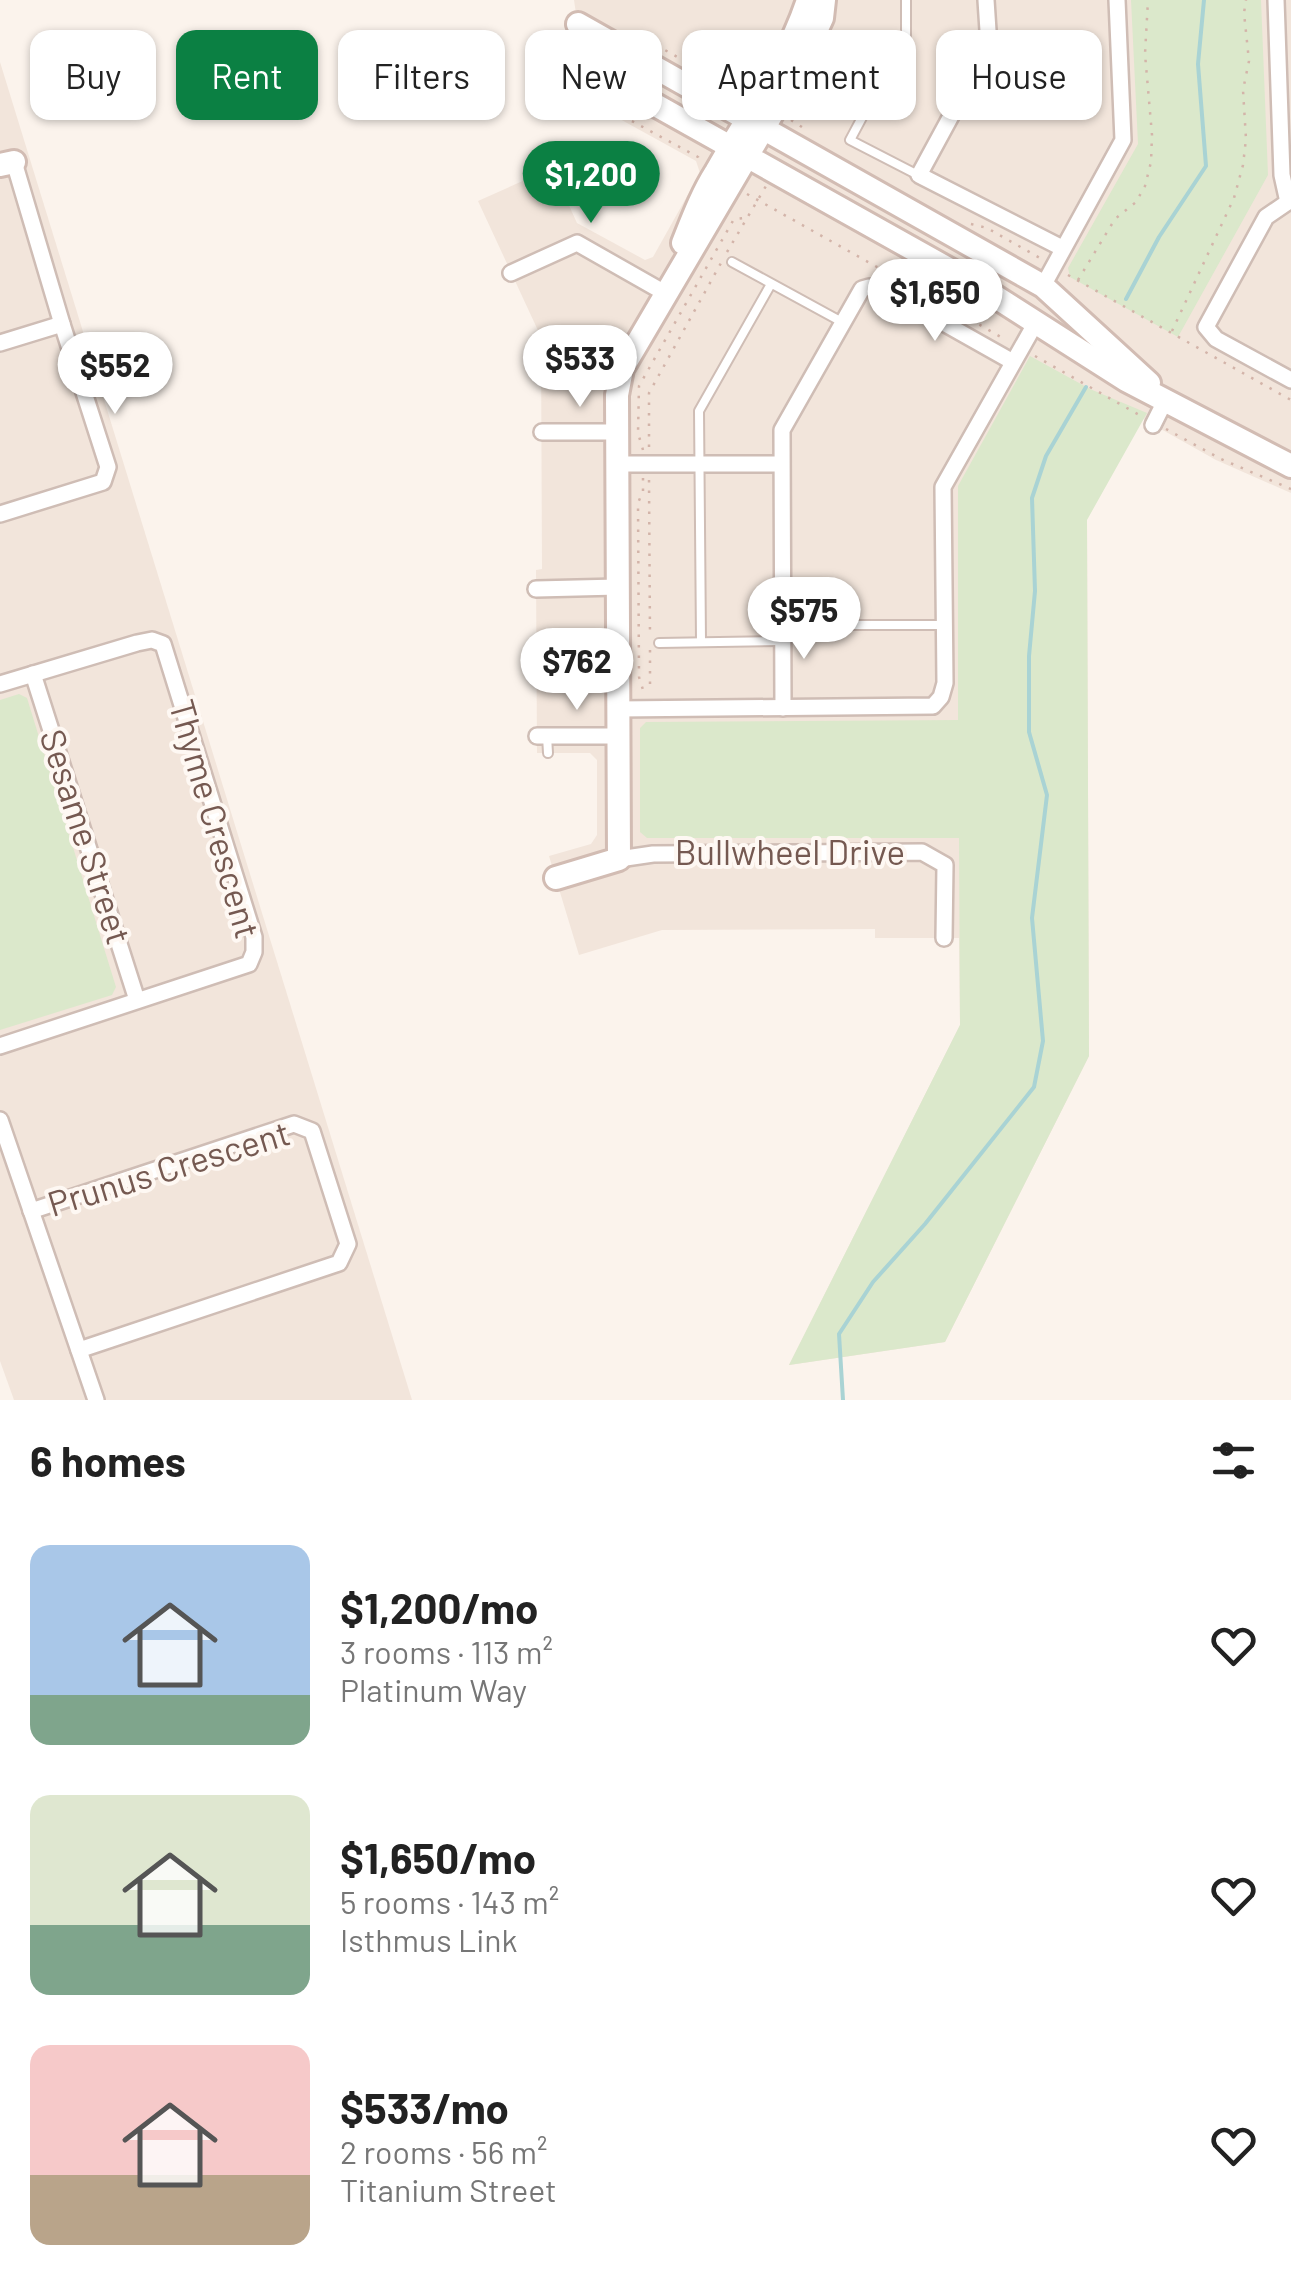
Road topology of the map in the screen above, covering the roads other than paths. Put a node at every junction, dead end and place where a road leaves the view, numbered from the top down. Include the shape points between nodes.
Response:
1 (808, 0) edge
2 (824, 0) edge
3 (906, 0) edge
4 (986, 0) edge
5 (1116, 0) edge
6 (1276, 0) edge
7 (578, 24) dead end
8 (662, 100) edge
9 (746, 138) junction
10 (7, 163) edge
11 (919, 175) junction
12 (1290, 203) edge
13 (1062, 248) junction
14 (732, 262) dead end
15 (510, 273) dead end
16 (771, 284) junction
17 (1043, 286) junction
18 (665, 293) junction
19 (844, 323) junction
20 (62, 324) junction
21 (1036, 324) junction
22 (0, 344) edge
23 (1017, 355) junction
24 (1291, 380) edge
25 (1166, 399) junction
26 (1153, 424) road end
27 (542, 432) dead end
28 (617, 432) junction
29 (618, 464) junction
30 (697, 464) junction
31 (781, 464) junction
32 (1291, 466) edge
33 (0, 514) edge
34 (618, 587) junction
35 (536, 588) dead end
36 (945, 626) junction
37 (782, 633) junction
38 (701, 641) junction
39 (660, 642) dead end
40 (33, 674) junction
41 (0, 684) edge
42 (618, 708) junction
43 (783, 708) junction
44 (542, 736) joint
45 (618, 736) junction
46 (548, 753) dead end
47 (619, 859) junction
48 (556, 878) dead end
49 (944, 938) dead end
50 (136, 1000) junction
51 (0, 1046) edge
52 (0, 1120) edge
53 (31, 1211) junction
54 (79, 1350) junction
55 (96, 1400) edge

1 - 9 street
2 - 9 street via 800,66
3 - 11 lane via 906,35 850,140
4 - 11 street via 989,46
5 - 13 street via 1123,140
6 - 12 street via 1282,175
7 - 9 street
8 - 9 street
9 - 17 street
9 - 18 street via 678,253
9 - 21 street
10 - 20 street
11 - 13 street
12 - 24 street via 1266,217 1206,328 1216,340
13 - 17 street
14 - 16 lane
15 - 18 street via 577,243
16 - 19 lane
16 - 30 lane via 699,410
17 - 25 street
18 - 28 street via 622,369
19 - 23 street via 869,287
19 - 31 street via 782,430
20 - 22 street
20 - 33 street via 108,468 103,482
21 - 23 street
21 - 25 street
23 - 36 street via 943,487
25 - 26 street
25 - 32 street
27 - 28 street
28 - 29 street
29 - 30 street
29 - 34 street
30 - 31 street
30 - 38 lane
31 - 37 street
34 - 35 street
34 - 42 street
36 - 37 lane
36 - 43 street via 945,683 933,706
37 - 38 lane
37 - 43 street
38 - 39 lane
40 - 41 street, Thyme Crescent
40 - 50 street, Sesame Street
40 - 50 street, Thyme Crescent via 137,643 163,644 254,952 248,964
42 - 43 street
42 - 45 street
44 - 45 street
44 - 46 lane
45 - 47 street
47 - 48 street
47 - 49 street, Bullwheel Drive via 922,852 945,864
50 - 51 street, Thyme Crescent
52 - 53 street
53 - 54 street
53 - 54 street, Prunus Crescent via 294,1124 312,1130 348,1244 339,1263
54 - 55 street

